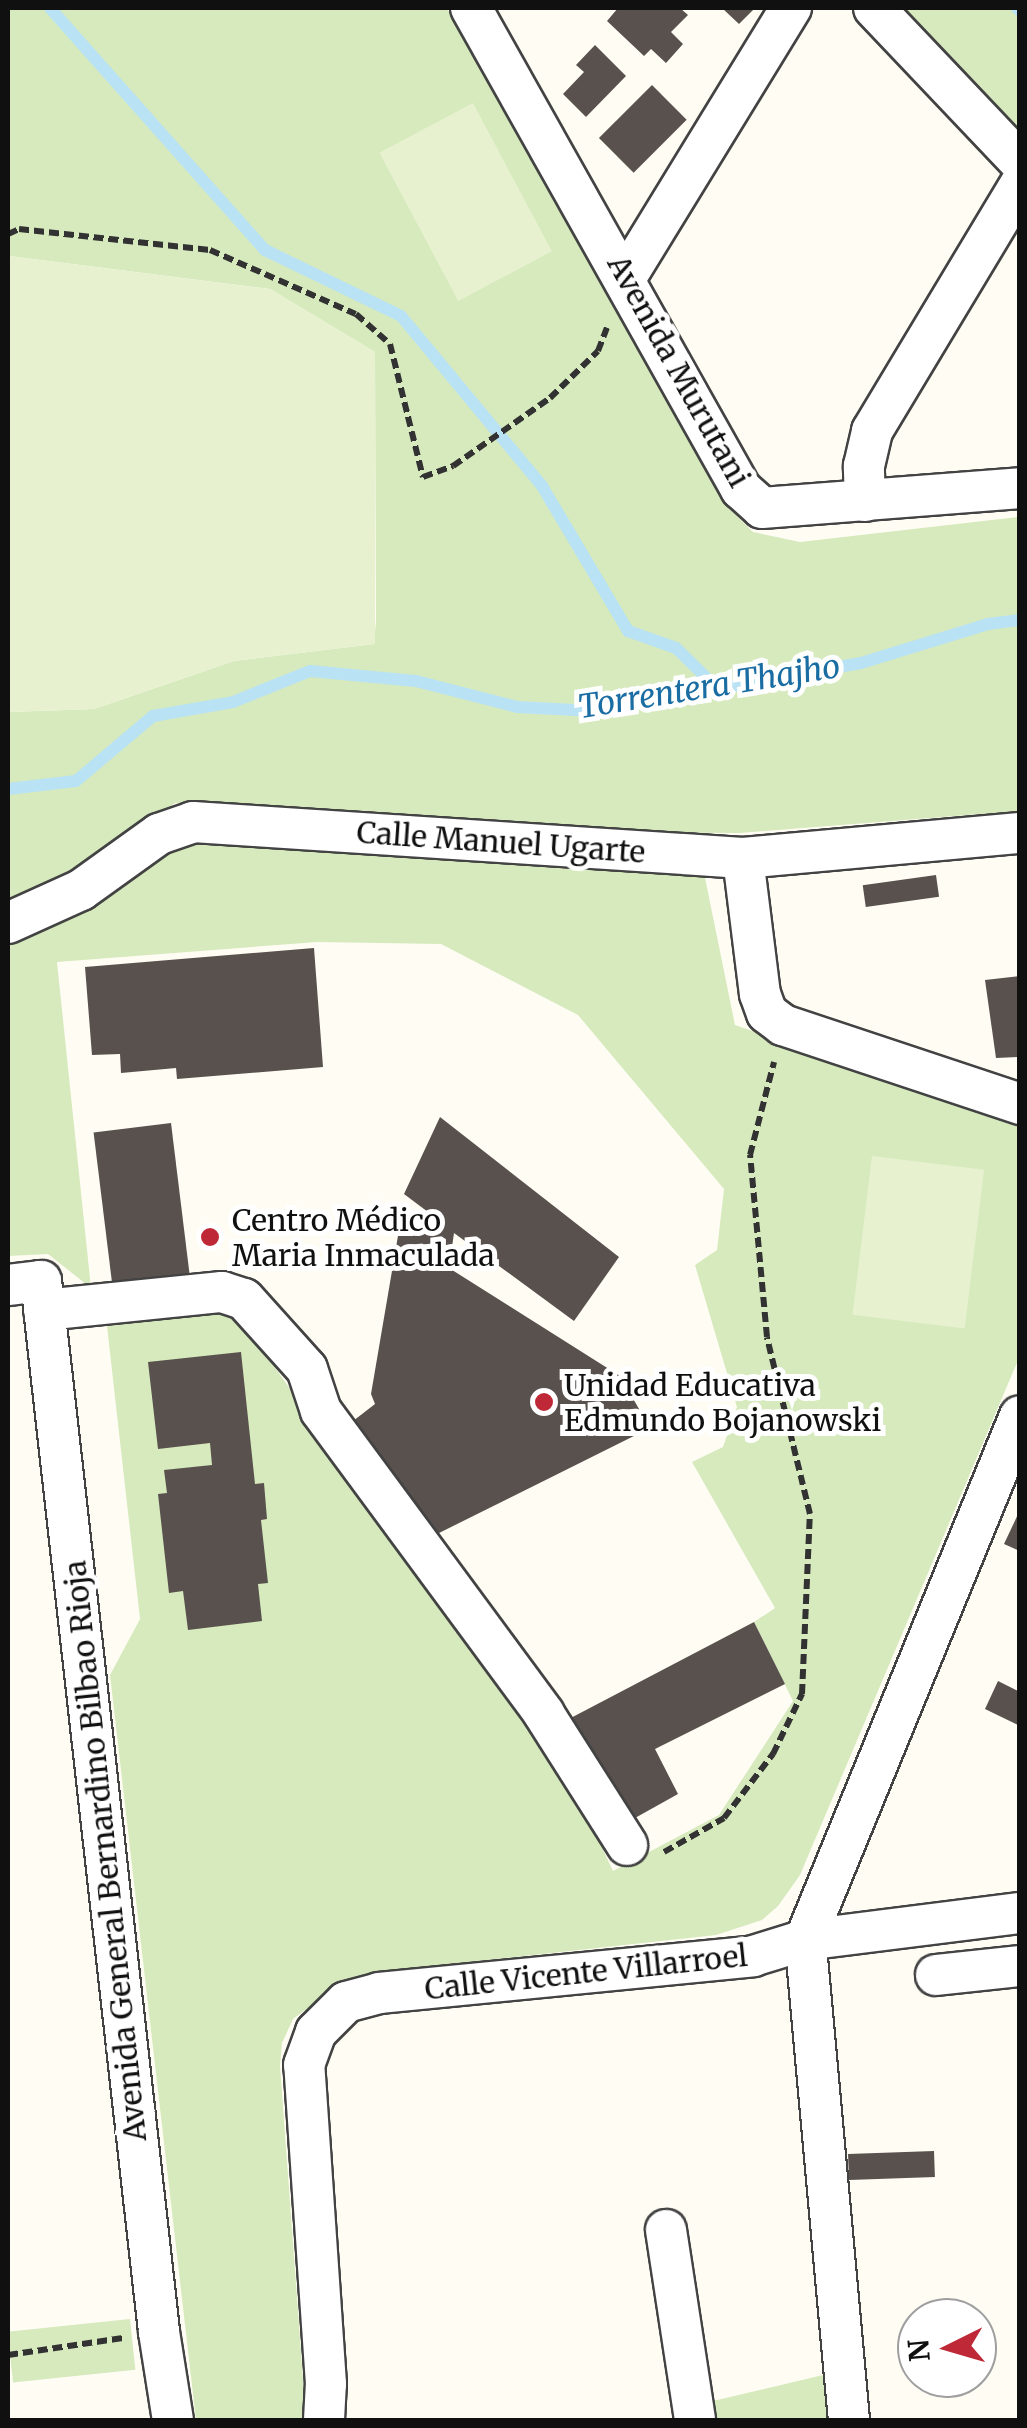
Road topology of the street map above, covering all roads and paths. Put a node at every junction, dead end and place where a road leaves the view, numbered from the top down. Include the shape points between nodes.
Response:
1 (472, 8) edge
2 (791, 8) edge
3 (874, 8) edge
4 (1020, 162) edge
5 (1020, 185) edge
6 (8, 234) edge
7 (626, 277) junction
8 (1020, 488) edge
9 (865, 500) junction
10 (1020, 832) edge
11 (743, 858) junction
12 (8, 922) edge
13 (783, 1025) junction
14 (1020, 1104) edge
15 (31, 1292) edge
16 (1020, 1416) edge
17 (627, 1845) joint
18 (1020, 1913) edge
19 (805, 1940) junction
20 (1020, 1966) edge
21 (936, 1975) dead end
22 (666, 2230) dead end
23 (159, 2332) junction
24 (8, 2355) edge
25 (329, 2408) edge
26 (173, 2420) edge
27 (695, 2420) edge
28 (848, 2420) edge

1 - 7 street, Avenida Murutani
2 - 7 street
3 - 4 street
5 - 9 street via 872,431
6 - 7 path via 19,229 210,250 356,314 390,344 422,477 500,436 598,352
7 - 9 street, Avenida Murutani via 740,489 762,508
8 - 9 street, Avenida Murutani
10 - 11 street, Calle Manuel Ugarte
11 - 12 street, Calle Manuel Ugarte via 193,822 159,834 81,890
11 - 13 street via 760,994 767,1013
13 - 14 street
13 - 17 path via 750,1156 767,1337 810,1514 802,1694 772,1754 724,1818 634,1870
15 - 17 street via 222,1292 244,1299 308,1369 320,1412 544,1714
15 - 23 street, Avenida General Bernardino Bilbao Rioja
16 - 19 street
18 - 19 street, Calle Vicente Villarroel
19 - 25 street, Calle Vicente Villarroel via 753,1956 379,1993 346,2002 316,2032 304,2065
19 - 28 street
20 - 21 street
22 - 27 street
23 - 24 path
23 - 26 street, Avenida General Bernardino Bilbao Rioja

